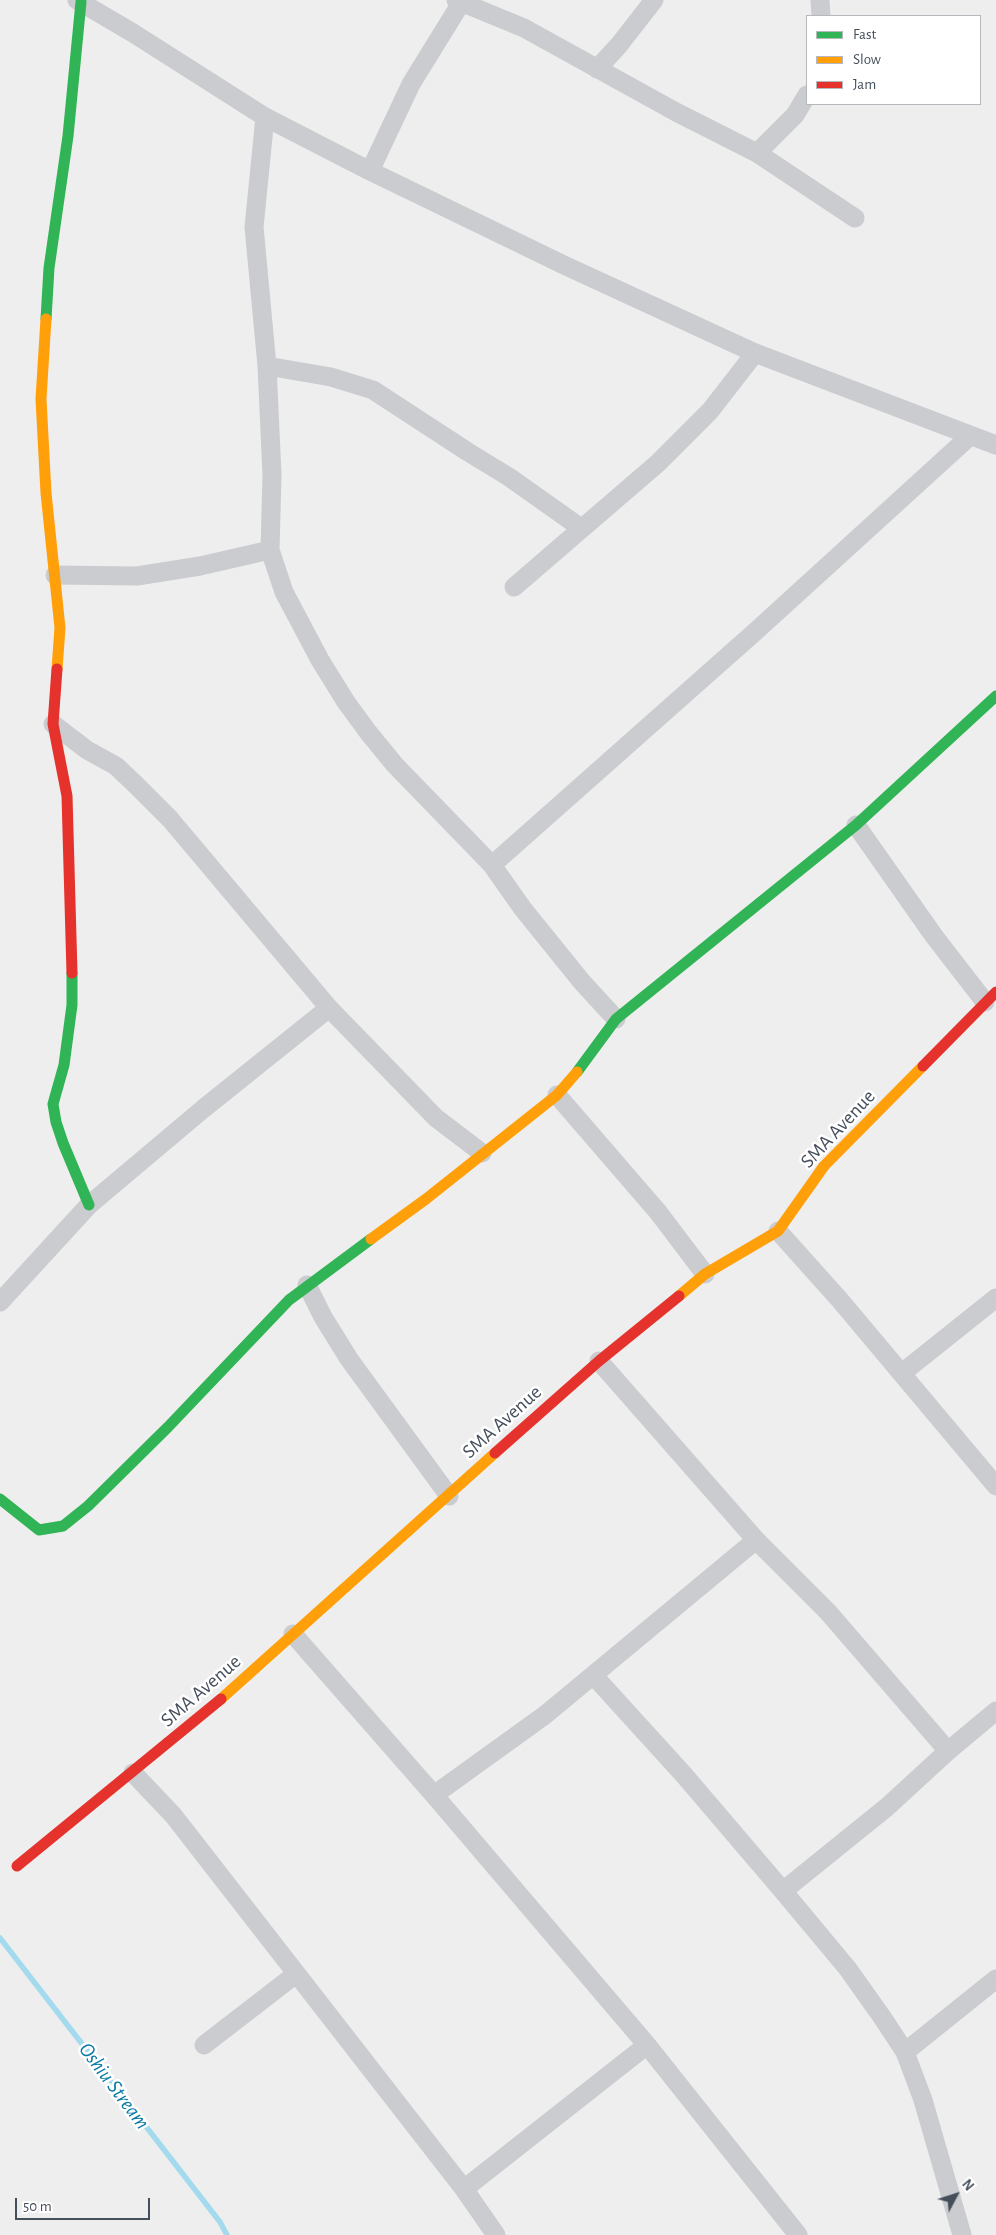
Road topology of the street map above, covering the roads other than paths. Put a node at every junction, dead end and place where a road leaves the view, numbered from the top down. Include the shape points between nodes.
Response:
1 (654, 0) edge
2 (820, 0) edge
3 (79, 1) edge
4 (458, 2) edge
5 (821, 15) edge
6 (597, 69) junction
7 (806, 97) edge
8 (265, 117) junction
9 (757, 153) junction
10 (370, 171) junction
11 (854, 218) dead end
12 (754, 352) junction
13 (267, 366) junction
14 (970, 436) junction
15 (996, 445) edge
16 (581, 528) junction
17 (270, 550) junction
18 (56, 575) junction
19 (514, 587) dead end
20 (996, 696) edge
21 (53, 724) junction
22 (856, 825) junction
23 (492, 865) junction
24 (991, 997) edge
25 (329, 1008) junction
26 (616, 1019) junction
27 (557, 1095) junction
28 (482, 1153) junction
29 (89, 1205) junction
30 (778, 1230) junction
31 (705, 1274) junction
32 (307, 1286) junction
33 (996, 1298) edge
34 (0, 1302) edge
35 (599, 1361) junction
36 (902, 1373) junction
37 (996, 1486) edge
38 (449, 1496) junction
39 (0, 1500) edge
40 (756, 1540) junction
41 (293, 1634) junction
42 (594, 1676) junction
43 (996, 1711) edge
44 (948, 1751) junction
45 (133, 1773) junction
46 (434, 1795) junction
47 (17, 1866) dead end
48 (783, 1891) junction
49 (296, 1974) junction
50 (996, 1978) edge
51 (204, 2045) dead end
52 (647, 2045) junction
53 (905, 2052) junction
54 (464, 2189) junction
55 (496, 2235) edge
56 (798, 2235) edge
57 (962, 2235) edge

1 - 6 street
2 - 5 street
3 - 8 street
3 - 18 street via 68,136 49,268 41,399 46,493
4 - 6 street via 524,28
4 - 10 street via 411,84
6 - 9 street
7 - 9 street via 795,115
8 - 10 street
8 - 13 street via 254,227
9 - 11 street
10 - 12 street
12 - 14 street
12 - 16 street via 710,411 658,463
13 - 16 street via 331,377 373,390 510,477
13 - 17 street via 272,475
14 - 15 street
14 - 23 street
16 - 19 street
17 - 18 street via 137,576
17 - 23 street via 284,592 346,702 395,765
18 - 21 street via 60,628
20 - 22 street
21 - 25 street via 87,750 116,766 170,819
21 - 29 street via 67,796 72,956 72,1005 64,1065 53,1104 63,1143
22 - 24 street via 934,936
22 - 26 street
23 - 26 street via 523,910
24 - 30 street, SMA Avenue via 824,1166
25 - 28 street via 436,1118
25 - 29 street
26 - 27 street
27 - 28 street
27 - 31 street via 658,1212
28 - 32 street via 426,1199
29 - 34 street
30 - 31 street, SMA Avenue
30 - 36 street
31 - 35 street, SMA Avenue
32 - 38 street via 349,1359
32 - 39 street via 239,1350 168,1427 88,1506 63,1526 39,1530
33 - 36 street
35 - 38 street, SMA Avenue
35 - 40 street
36 - 37 street
38 - 41 street, SMA Avenue
40 - 42 street
40 - 44 street via 828,1612
41 - 45 street, SMA Avenue
41 - 46 street
42 - 46 street
42 - 48 street
43 - 44 street
44 - 48 street via 887,1807
45 - 47 street, SMA Avenue
45 - 49 street via 174,1815
46 - 52 street
48 - 53 street via 848,1970
49 - 51 street
49 - 54 street
50 - 53 street
52 - 54 street
52 - 56 street
53 - 57 street via 924,2100
54 - 55 street

